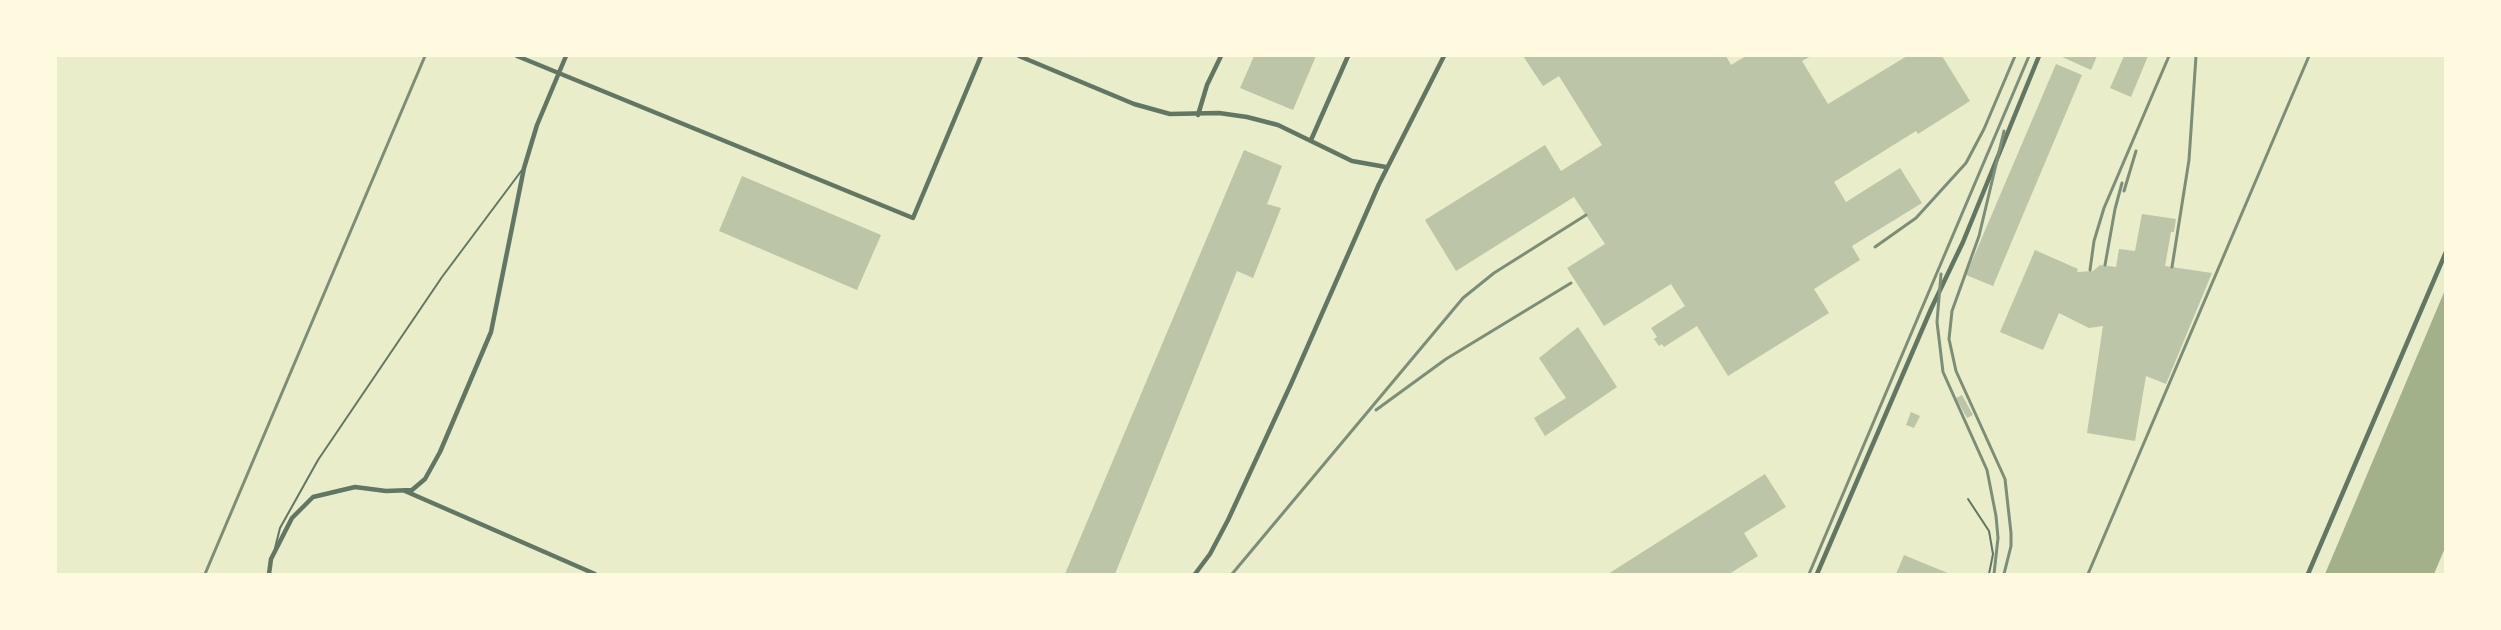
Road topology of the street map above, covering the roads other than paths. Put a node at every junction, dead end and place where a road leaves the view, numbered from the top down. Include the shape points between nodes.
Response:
1 (517, 56) edge
2 (566, 56) edge
3 (981, 56) edge
4 (1019, 56) edge
5 (1221, 56) edge
6 (1348, 56) edge
7 (1444, 56) edge
8 (2039, 56) edge
9 (558, 74) junction
10 (1198, 114) junction
11 (1311, 140) junction
12 (524, 168) junction
13 (1386, 168) junction
14 (2445, 252) edge
15 (403, 490) junction
16 (1968, 499) dead end
17 (271, 560) junction
18 (269, 574) edge
19 (595, 574) edge
20 (1195, 574) edge
21 (1817, 574) edge
22 (1989, 574) edge
23 (2308, 574) edge

1 - 9 street
2 - 9 street
3 - 9 street via 913,218
4 - 10 street via 1134,104 1170,114
5 - 10 street
6 - 11 street
7 - 13 street
8 - 21 street via 1963,242
9 - 12 street
10 - 11 street via 1247,117
11 - 13 street via 1353,161
12 - 15 street via 491,332 440,452 424,479 412,490
12 - 17 lane via 442,278 318,460 280,528
13 - 20 street via 1228,520
14 - 23 street
15 - 17 street via 355,487 313,497 292,518
15 - 19 street
16 - 22 lane via 1989,531 1993,554
17 - 18 street

